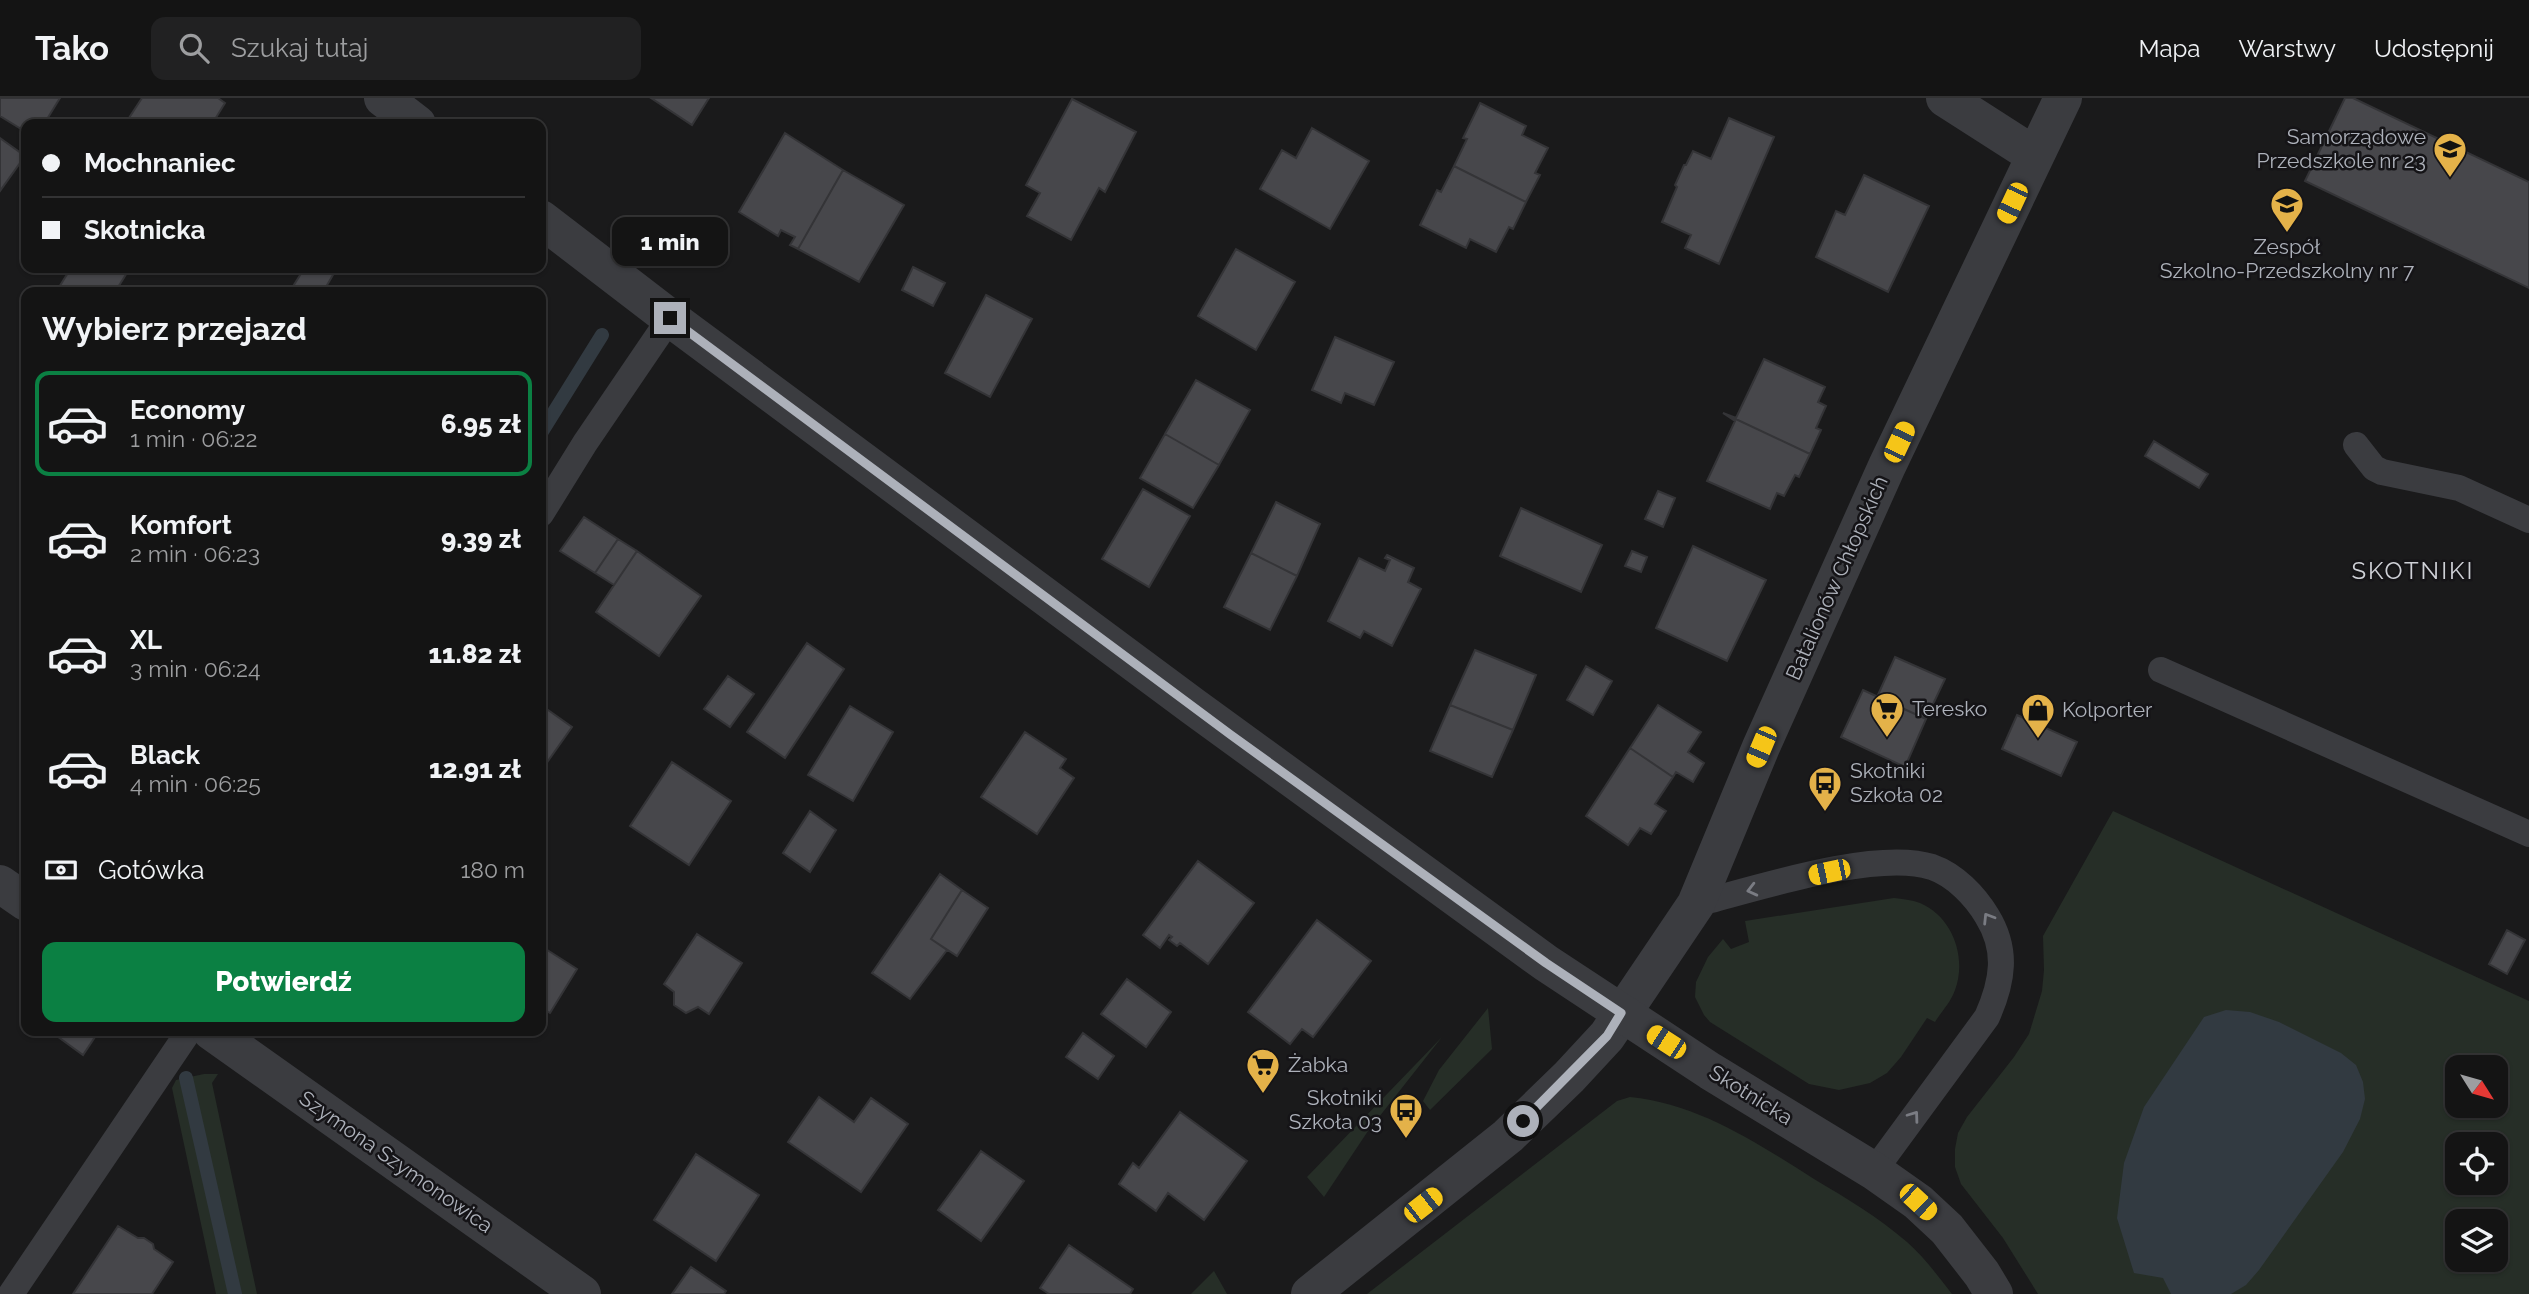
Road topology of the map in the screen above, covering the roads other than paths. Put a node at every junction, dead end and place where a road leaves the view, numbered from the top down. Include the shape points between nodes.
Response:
1 (383, 98) edge
2 (1945, 98) edge
3 (2063, 98) edge
4 (410, 119) edge
5 (2034, 155) junction
6 (546, 223) edge
7 (670, 318) junction
8 (2356, 445) dead end
9 (546, 506) edge
10 (2529, 520) edge
11 (2161, 670) dead end
12 (2529, 834) edge
13 (0, 884) edge
14 (21, 899) edge
15 (1696, 904) junction
16 (1621, 1013) junction
17 (185, 1036) edge
18 (218, 1036) edge
19 (1874, 1171) junction
20 (11, 1294) edge
21 (582, 1294) edge
22 (1310, 1294) edge
23 (1994, 1294) edge

1 - 4 street
2 - 5 street
3 - 5 street, Batalionów Chłopskich
5 - 15 street, Batalionów Chłopskich via 1882,478
6 - 7 street, Skotnicka
7 - 9 lane
7 - 16 street, Skotnicka via 1243,743
8 - 10 lane via 2382,472 2459,488
11 - 12 lane
13 - 14 street
15 - 16 street, Batalionów Chłopskich
19 -> 15 lane via 1987,1017 1998,992 2001,962 1997,933 1979,902 1933,867 1906,862 1871,863
16 - 19 street, Skotnicka
16 - 22 street, Batalionów Chłopskich via 1607,1036 1508,1136
17 - 20 lane
18 - 21 street, Szymona Szymonowica
19 - 23 street, Skotnicka via 1918,1202 1947,1230

